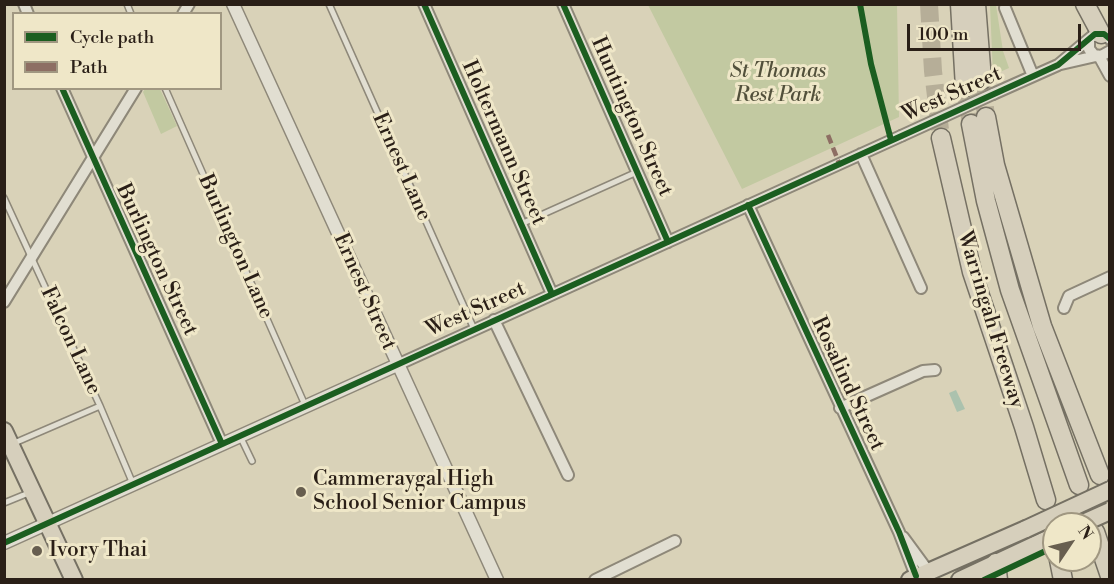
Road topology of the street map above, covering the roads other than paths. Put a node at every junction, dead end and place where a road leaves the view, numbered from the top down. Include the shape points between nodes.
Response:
1 (233, 4) edge
2 (329, 4) edge
3 (424, 4) edge
4 (563, 4) edge
5 (960, 4) edge
6 (976, 4) edge
7 (1085, 4) edge
8 (1005, 8) dead end
9 (1103, 36) edge
10 (1110, 51) edge
11 (1097, 56) junction
12 (1058, 64) junction
13 (1033, 76) junction
14 (1110, 76) edge
15 (980, 87) junction
16 (63, 90) edge
17 (135, 90) edge
18 (166, 90) edge
19 (941, 138) tunnel mouth
20 (861, 154) junction
21 (92, 159) junction
22 (637, 172) junction
23 (4, 198) edge
24 (748, 205) junction
25 (521, 224) junction
26 (668, 242) junction
27 (32, 257) junction
28 (1110, 277) edge
29 (921, 288) dead end
30 (552, 294) junction
31 (4, 302) edge
32 (1064, 308) dead end
33 (494, 320) junction
34 (474, 329) junction
35 (397, 365) junction
36 (934, 369) dead end
37 (100, 406) junction
38 (306, 406) junction
39 (840, 408) junction
40 (240, 436) junction
41 (222, 444) junction
42 (11, 449) edge
43 (252, 461) dead end
44 (568, 475) dead end
45 (1105, 482) edge
46 (133, 484) junction
47 (1078, 484) dead end
48 (33, 491) junction
49 (1046, 500) dead end
50 (4, 504) edge
51 (48, 524) junction
52 (1013, 536) junction
53 (5, 541) edge
54 (675, 541) dead end
55 (1042, 541) edge
56 (1102, 559) edge
57 (997, 571) edge
58 (1110, 576) edge
59 (922, 577) edge
60 (74, 579) edge
61 (497, 579) edge
62 (595, 579) edge
63 (960, 579) edge

1 - 35 street, Ernest Street
2 - 34 lane, Ernest Lane
3 - 25 street, Holtermann Street
4 - 22 street, Huntington Street
5 - 15 highway
6 - 15 highway
7 - 9 highway
8 - 13 street
9 - 11 street via 1089,49
9 - 12 street, West Street
10 - 11 street, West Street
11 - 12 street, West Street
11 - 14 street
12 - 13 street, West Street
13 - 15 street, West Street
15 - 20 street, West Street, bridge via 901,136
16 - 21 street, Burlington Street
17 - 21 street
18 - 38 lane, Burlington Lane
19 - 49 highway, Warringah Freeway via 972,272
20 - 24 street, West Street
20 - 29 street
21 - 27 street
21 - 41 street, Burlington Street
22 - 25 lane
22 - 26 street, Huntington Street
23 - 27 lane, Falcon Lane
24 - 26 street, West Street
24 - 39 street, Rosalind Street
25 - 30 street, Holtermann Street
26 - 30 street, West Street
27 - 31 street
27 - 37 lane, Falcon Lane
28 - 32 street via 1069,296
30 - 33 street, West Street
33 - 34 street, West Street
33 - 44 street
34 - 35 street, West Street
35 - 38 street, West Street
35 - 61 street, Ernest Street
36 - 39 street
37 - 42 lane
37 - 46 lane, Falcon Lane
38 - 40 street, West Street
39 - 59 street, Rosalind Street
40 - 41 street, West Street
40 - 43 lane
41 - 46 street, West Street
42 - 48 main road
45 - 47 highway, Warringah Freeway via 1042,326 978,120 986,201 1010,290
45 - 52 main road, bridge
46 - 51 street, West Street
48 - 50 lane
48 - 51 main road
51 - 53 street, West Street
51 - 60 main road
52 - 57 main road via 1001,547
52 - 59 main road
54 - 62 street
55 - 57 main road via 1020,551
56 - 58 highway
57 - 63 main road

